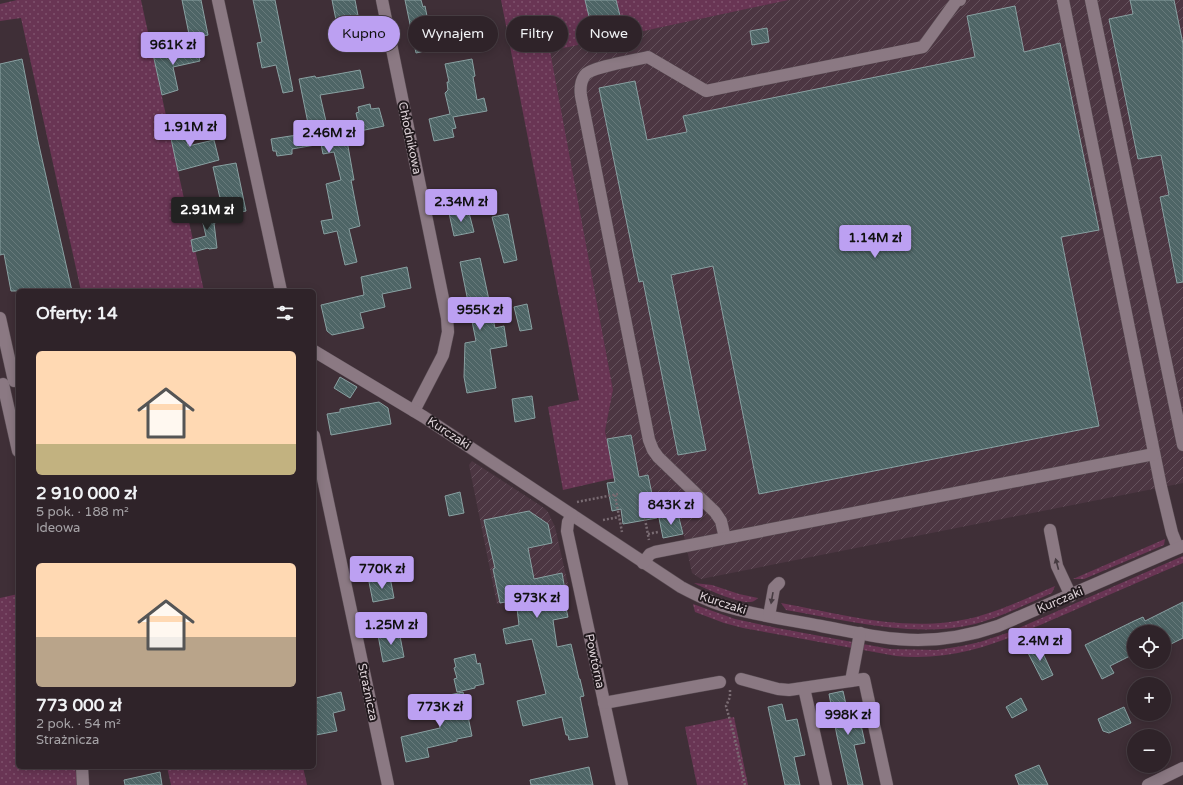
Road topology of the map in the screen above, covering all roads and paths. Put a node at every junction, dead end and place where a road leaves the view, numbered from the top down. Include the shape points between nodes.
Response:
1 (218, 0) edge
2 (382, 0) edge
3 (960, 0) edge
4 (1063, 0) edge
5 (1091, 0) edge
6 (281, 289) edge
7 (0, 318) edge
8 (316, 352) edge
9 (9, 383) edge
10 (414, 411) junction
11 (16, 436) edge
12 (316, 445) edge
13 (1183, 445) edge
14 (1154, 454) junction
15 (572, 509) junction
16 (619, 517) junction
17 (645, 519) dead end
18 (599, 522) dead end
19 (1050, 530) dead end
20 (658, 532) dead end
21 (648, 534) junction
22 (623, 538) dead end
23 (725, 538) junction
24 (650, 543) dead end
25 (1180, 547) edge
26 (643, 563) junction
27 (779, 583) dead end
28 (1071, 596) junction
29 (769, 616) junction
30 (860, 634) junction
31 (741, 679) dead end
32 (851, 681) junction
33 (720, 682) joint
34 (804, 688) junction
35 (604, 703) junction
36 (1183, 768) edge
37 (82, 769) edge
38 (83, 785) edge
39 (388, 785) edge
40 (622, 785) edge
41 (745, 785) edge
42 (826, 785) edge
43 (887, 785) edge
44 (1148, 785) edge

1 - 6 street
2 - 10 street, Chłodnikowa via 448,325 443,355
3 - 23 street via 957,0 923,47 706,91 648,57 594,70 586,74 580,86 649,440 658,457 715,512 721,521
4 - 14 street
5 - 13 street
7 - 9 street
8 - 10 street, Kurczaki
9 - 11 street
10 - 15 street, Kurczaki
12 - 39 street, Strażnicza
14 - 23 street
14 - 25 street via 1172,533
15 - 16 path via 616,495
15 - 26 street, Kurczaki
15 - 35 street, Powtórna via 567,531
16 - 18 path
16 - 22 path
17 - 21 path
28 -> 19 street via 1057,566
20 - 21 path
21 - 24 path
23 - 26 street via 655,552
25 - 28 street, Kurczaki
26 - 29 street, Kurczaki via 708,600
27 -> 29 street via 774,588
28 - 30 street, Kurczaki via 972,634 918,640
29 - 30 street, Kurczaki
30 - 32 street
31 - 34 street via 783,690
32 - 34 street
32 - 43 street via 864,679
33 - 35 street
33 - 41 path via 726,681 730,685 730,697 726,706
34 - 42 street
35 - 40 street, Powtórna
36 - 44 street
37 - 38 street

